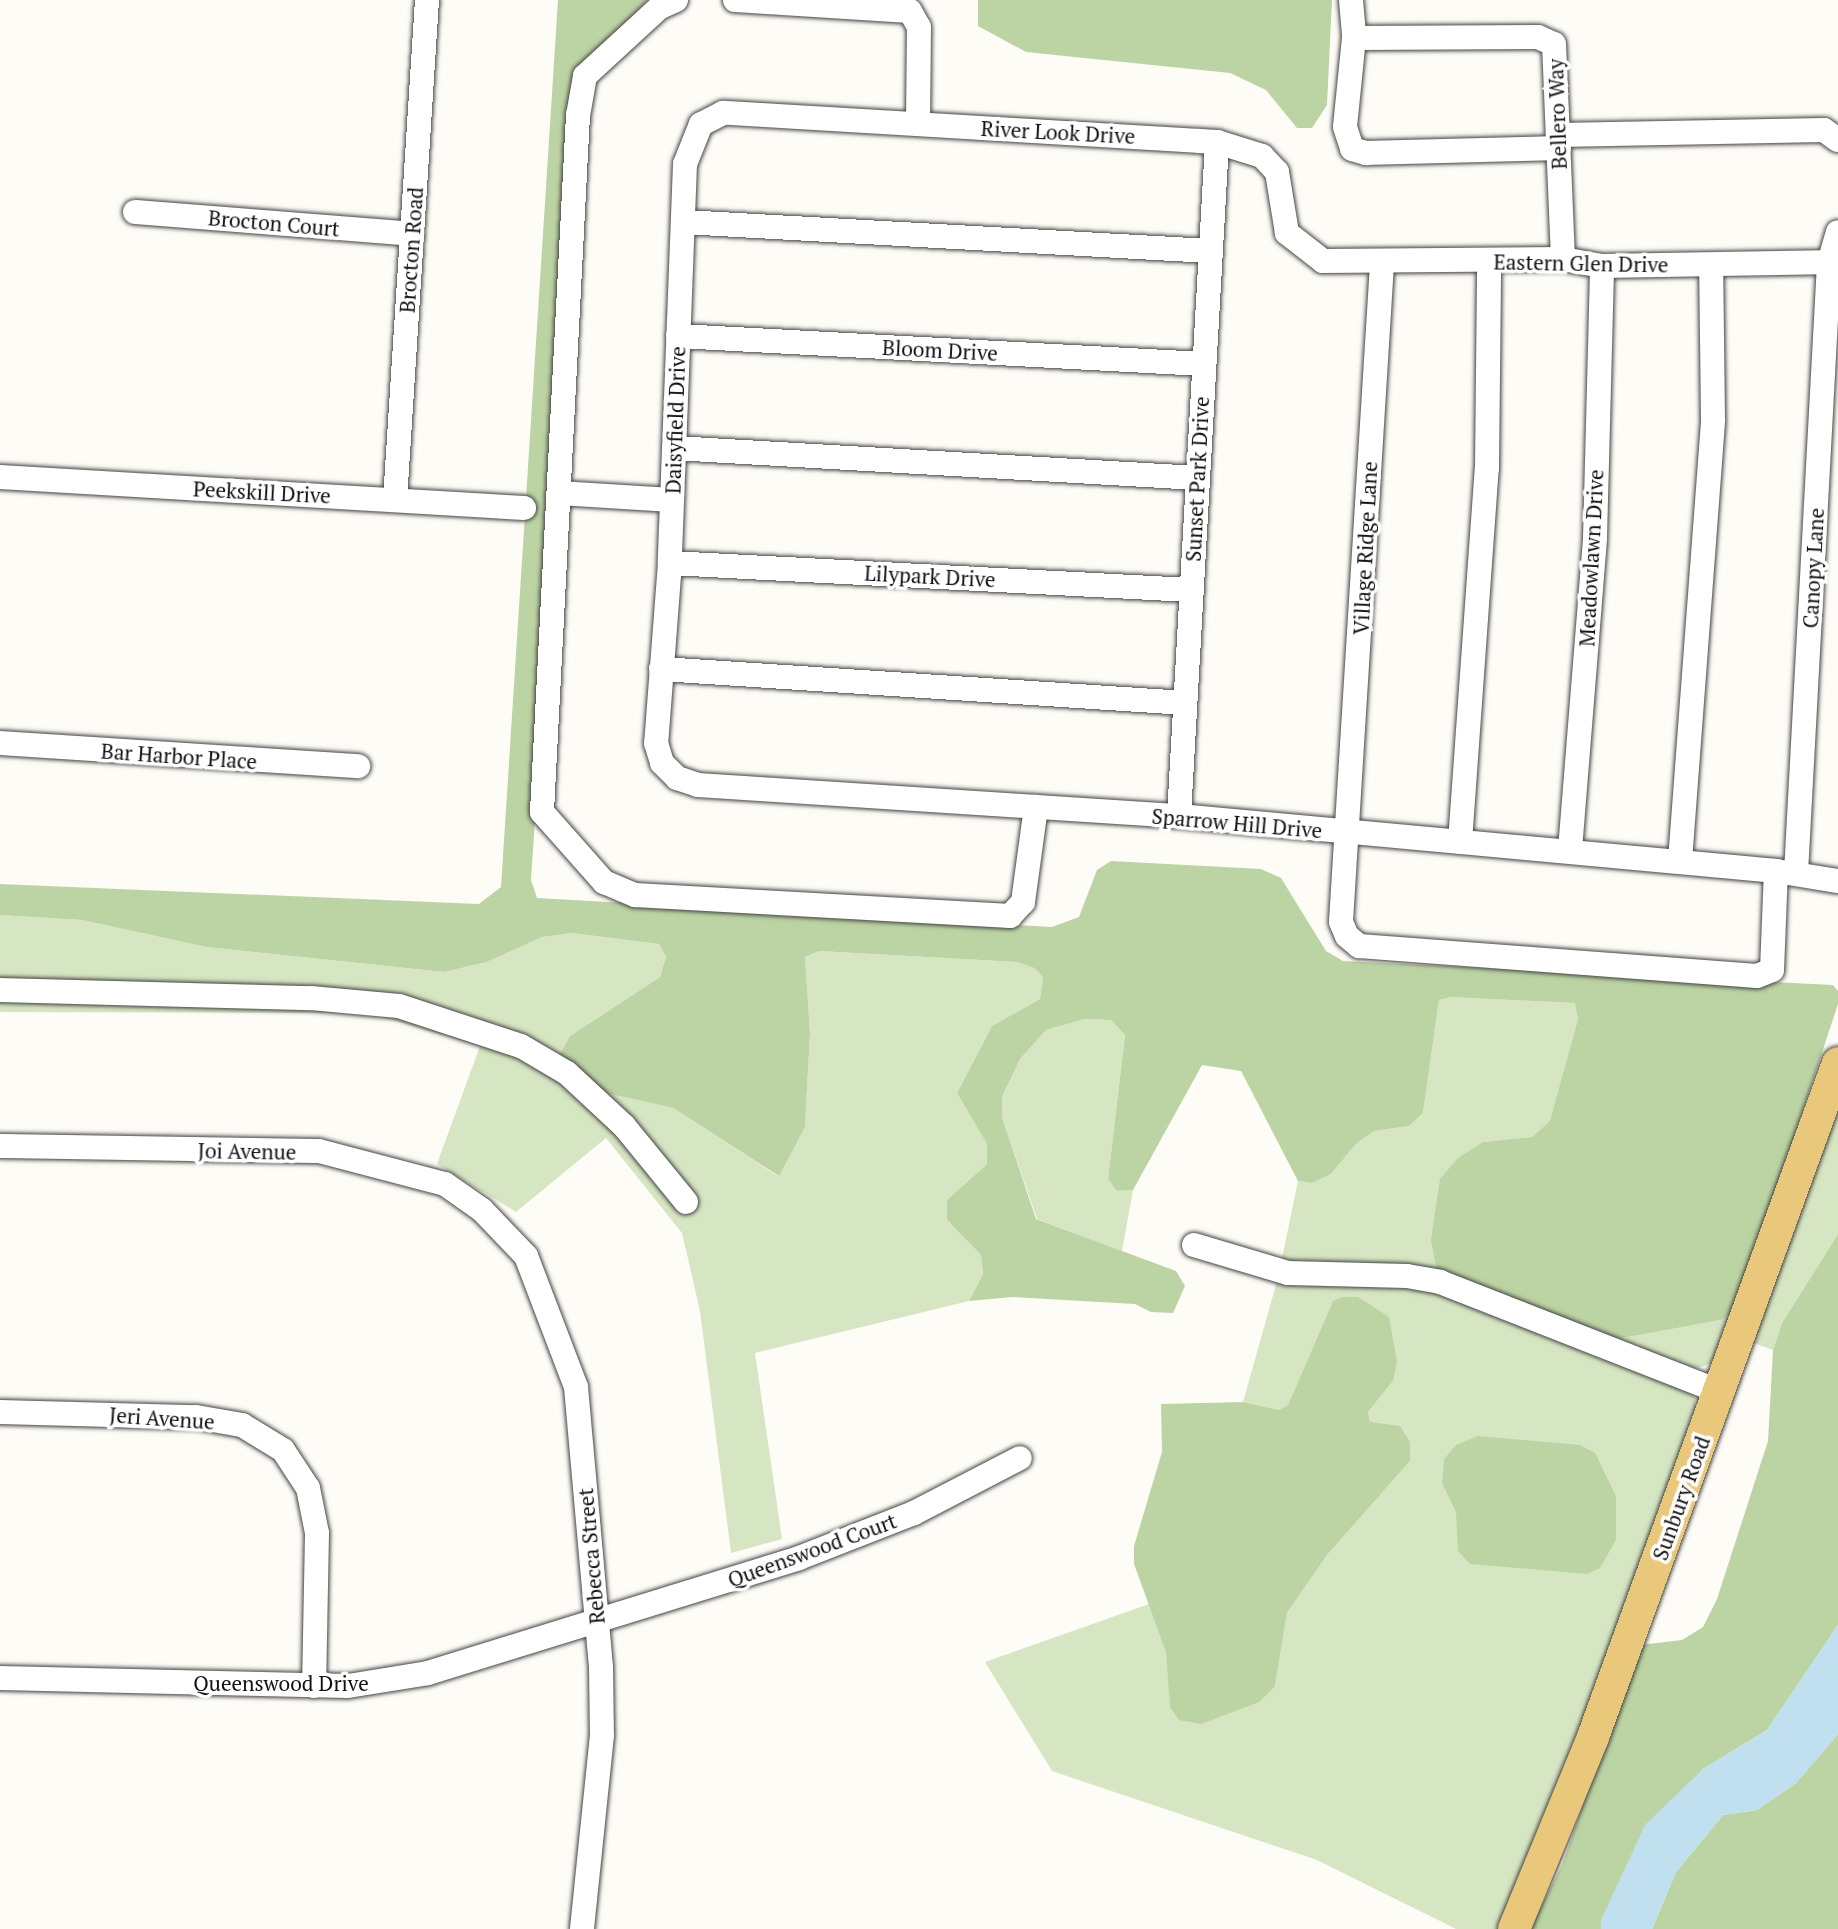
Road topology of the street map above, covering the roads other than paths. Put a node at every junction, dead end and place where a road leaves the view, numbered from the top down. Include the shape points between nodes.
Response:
1 (427, 0) edge
2 (676, 0) edge
3 (735, 0) edge
4 (1351, 0) edge
5 (1354, 38) junction
6 (723, 113) joint
7 (918, 124) junction
8 (1838, 140) edge
9 (1217, 142) junction
10 (1558, 142) junction
11 (135, 212) dead end
12 (683, 222) junction
13 (1838, 232) edge
14 (412, 234) junction
15 (1210, 251) junction
16 (1563, 259) junction
17 (1323, 261) joint
18 (1489, 261) junction
19 (1833, 262) edge
20 (1382, 264) junction
21 (1711, 264) junction
22 (1602, 266) junction
23 (678, 336) junction
24 (1203, 365) junction
25 (674, 448) junction
26 (0, 477) edge
27 (1197, 478) junction
28 (559, 493) junction
29 (394, 500) junction
30 (672, 500) junction
31 (524, 508) dead end
32 (670, 563) junction
33 (1190, 590) junction
34 (662, 669) junction
35 (1185, 703) junction
36 (0, 743) edge
37 (656, 743) joint
38 (358, 766) dead end
39 (1036, 807) junction
40 (1179, 816) junction
41 (1347, 833) junction
42 (1460, 842) junction
43 (1570, 850) junction
44 (1680, 861) junction
45 (1786, 872) junction
46 (1838, 881) edge
47 (0, 990) edge
48 (1838, 1063) edge
49 (0, 1146) edge
50 (686, 1202) dead end
51 (482, 1210) joint
52 (1194, 1245) dead end
53 (1720, 1392) junction
54 (0, 1412) edge
55 (1020, 1458) dead end
56 (597, 1623) junction
57 (0, 1678) edge
58 (314, 1686) junction
59 (582, 1929) edge
60 (1514, 1929) edge

1 - 14 street, Brocton Road
2 - 28 street via 660,7 585,76 578,115
3 - 7 street via 910,11 919,27
4 - 5 street
5 - 10 street, Bellero Way via 1538,37 1554,44
5 - 10 street via 1345,127 1352,149 1366,153
6 - 7 street, River Look Drive
6 - 12 street, Daisyfield Drive via 701,124 685,164
7 - 9 street, River Look Drive
8 - 10 street via 1824,130
9 - 15 street, Sunset Park Drive
9 - 17 street, River Look Drive via 1262,156 1277,172 1287,233
10 - 16 street, Bellero Way
11 - 14 street, Brocton Court
12 - 15 street
12 - 23 street, Daisyfield Drive
13 - 19 street, Canopy Lane
14 - 29 street, Brocton Road
15 - 24 street, Sunset Park Drive
16 - 18 street, Eastern Glen Drive
16 - 22 street, Eastern Glen Drive
17 - 20 street, Eastern Glen Drive
18 - 20 street, Eastern Glen Drive
18 - 42 street via 1487,468
19 - 21 street, Eastern Glen Drive
19 - 45 street, Canopy Lane
20 - 41 street, Village Ridge Lane
21 - 22 street, Eastern Glen Drive
21 - 44 street via 1713,419
22 - 43 street, Meadowlawn Drive via 1595,538
23 - 24 street, Bloom Drive
23 - 25 street, Daisyfield Drive
24 - 27 street, Sunset Park Drive
25 - 27 street
25 - 30 street, Daisyfield Drive
26 - 29 street, Peekskill Drive
27 - 33 street, Sunset Park Drive
28 - 30 street
28 - 39 street via 542,812 604,882 635,895 1010,916 1023,902
29 - 31 street, Peekskill Drive
30 - 32 street, Daisyfield Drive
32 - 33 street, Lilypark Drive
32 - 34 street, Daisyfield Drive
33 - 35 street, Sunset Park Drive
34 - 35 street
34 - 37 street, Daisyfield Drive
35 - 40 street, Sunset Park Drive
36 - 38 street, Bar Harbor Place
37 - 39 street, Sparrow Hill Drive via 670,771 698,785
39 - 40 street, Sparrow Hill Drive
40 - 41 street, Sparrow Hill Drive
41 - 42 street, Sparrow Hill Drive
41 - 45 street, Canopy Lane via 1341,922 1346,936 1359,946 1757,976 1772,970
42 - 43 street, Sparrow Hill Drive
43 - 44 street, Sparrow Hill Drive
44 - 45 street, Sparrow Hill Drive
45 - 46 street, Sparrow Hill Drive
47 - 50 street via 311,998 399,1006 521,1046 567,1073 624,1126
48 - 53 main road, Sunbury Road
49 - 51 street, Joi Avenue via 319,1151 445,1184
51 - 56 street, Rebecca Street via 526,1256 576,1387
52 - 53 street via 1288,1273 1440,1282
53 - 60 main road, Sunbury Road via 1593,1737
54 - 58 street, Jeri Avenue via 196,1417 242,1425 283,1450 308,1488 317,1533
55 - 56 street, Queenswood Court via 914,1513 799,1559
56 - 58 street, Queenswood Drive via 428,1673 372,1683
56 - 59 street, Rebecca Street via 602,1735
57 - 58 street, Queenswood Drive

